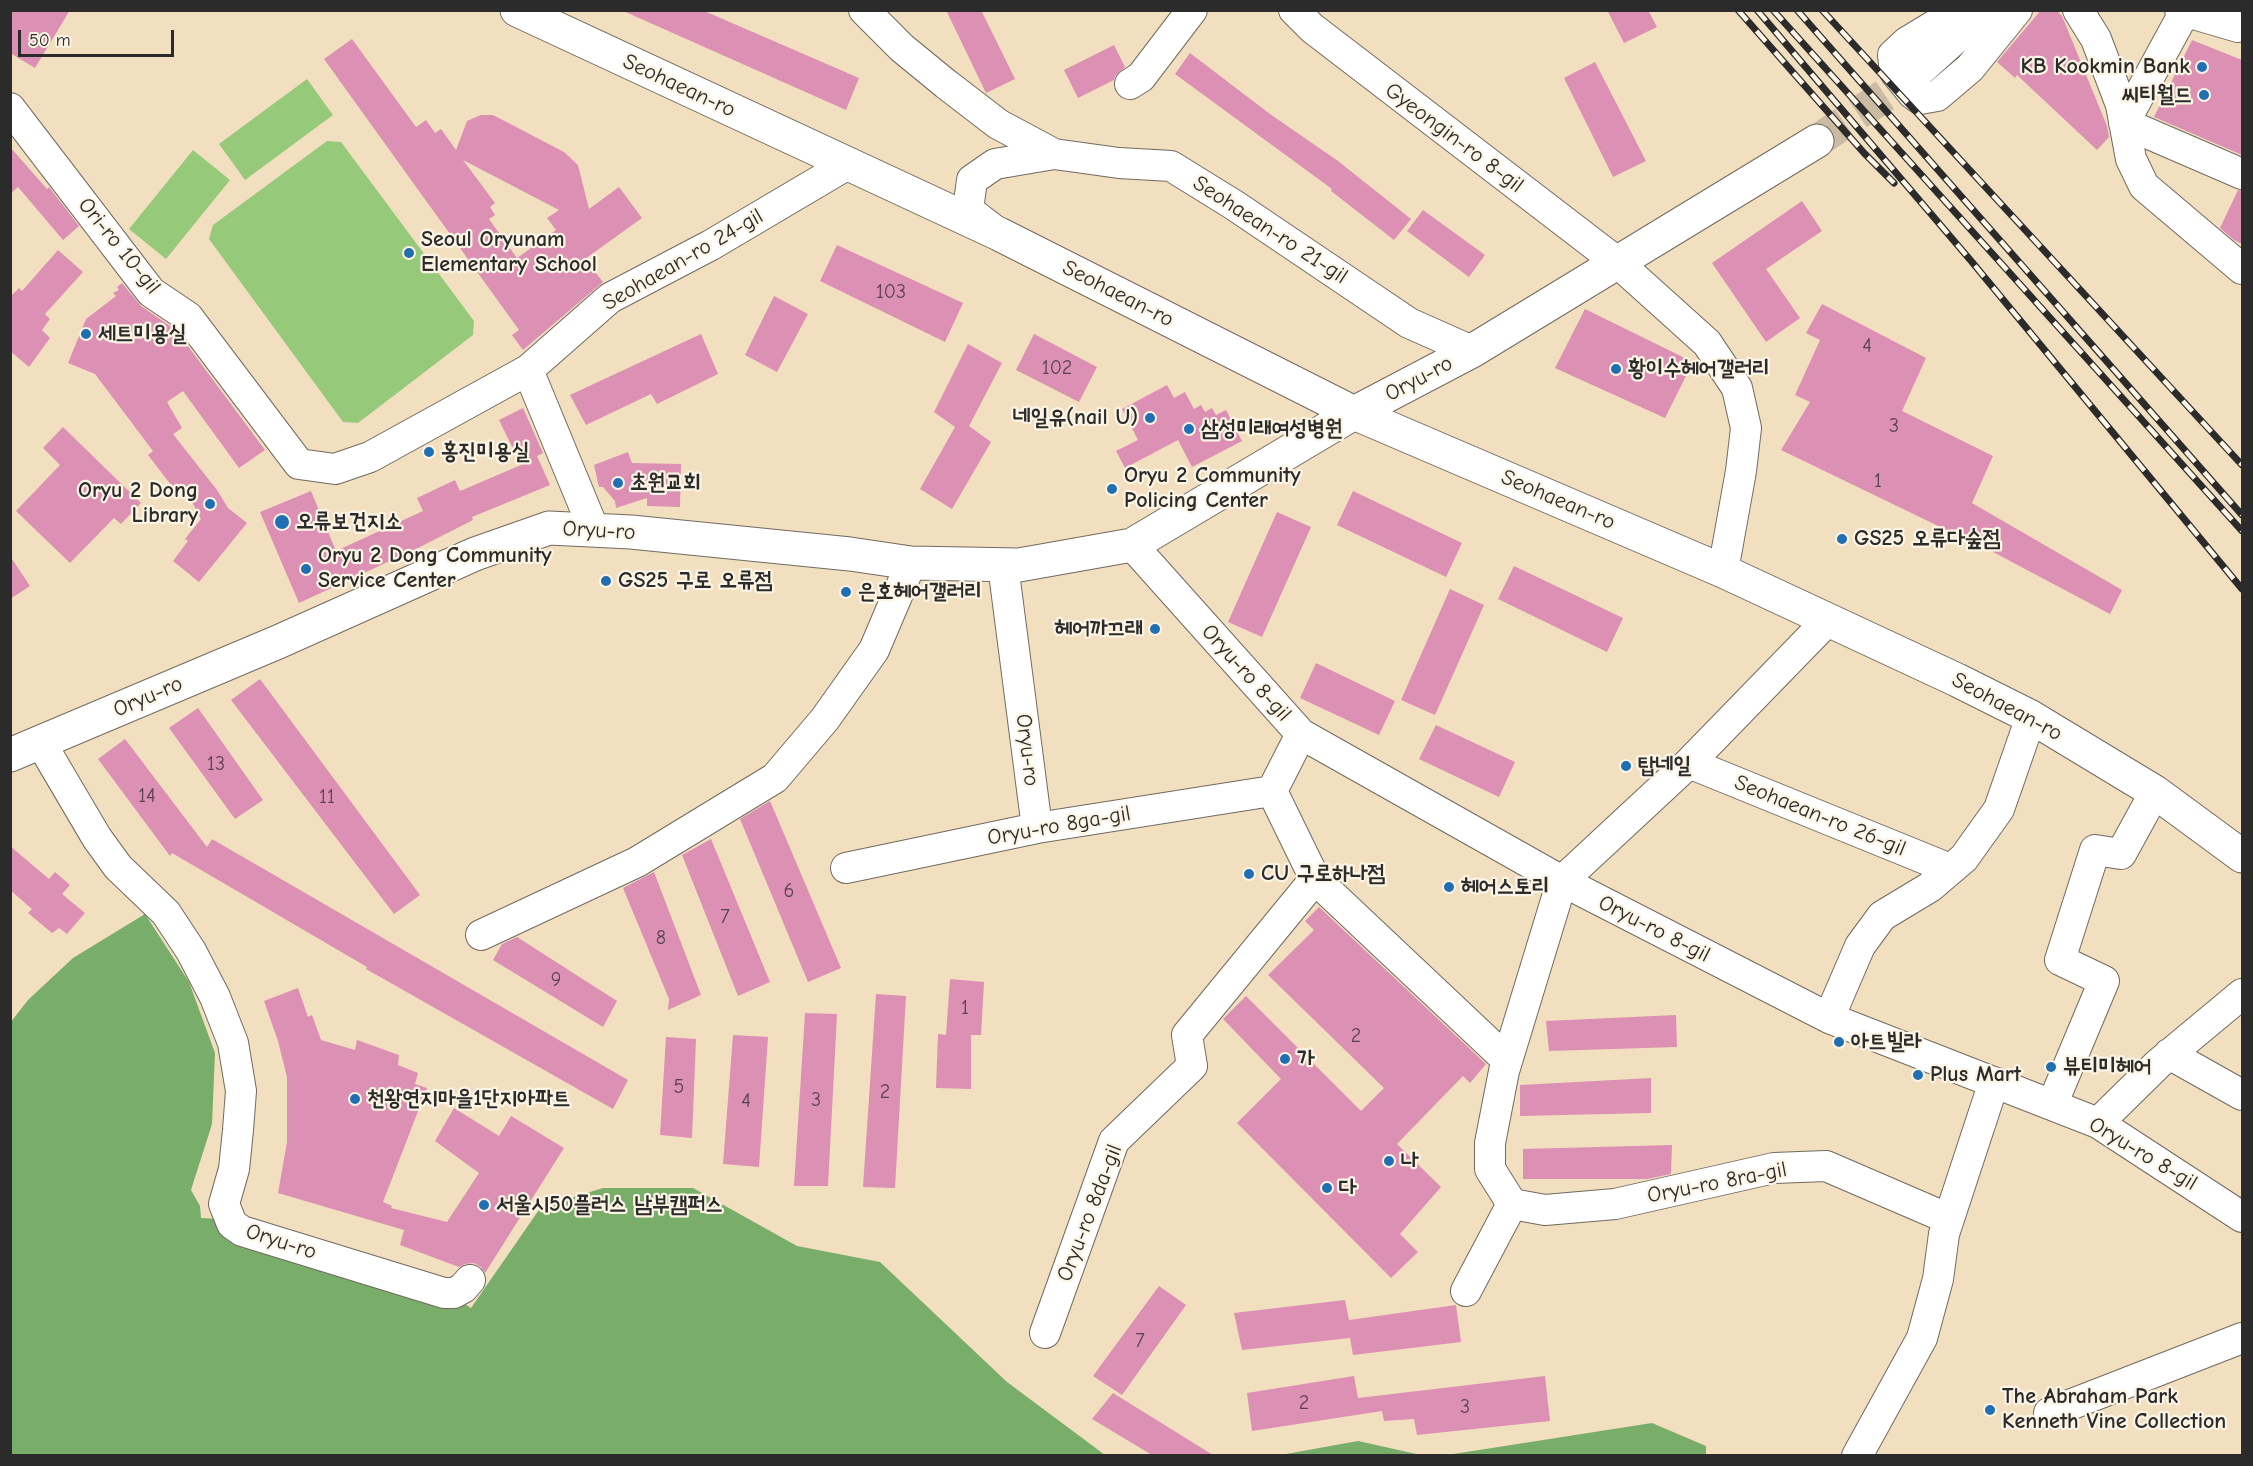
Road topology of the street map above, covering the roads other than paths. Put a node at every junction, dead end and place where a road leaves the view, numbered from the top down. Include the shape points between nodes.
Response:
1 (517, 10) edge
2 (864, 10) edge
3 (1192, 10) edge
4 (1293, 10) edge
5 (1955, 10) edge
6 (1988, 10) edge
7 (2017, 10) edge
8 (2078, 10) edge
9 (2182, 12) edge
10 (2242, 22) edge
11 (1915, 75) tunnel mouth
12 (1130, 84) dead end
13 (10, 108) edge
14 (2124, 123) junction
15 (1817, 141) tunnel mouth
16 (1054, 154) junction
17 (848, 164) junction
18 (2242, 174) edge
19 (999, 234) junction
20 (1617, 262) junction
21 (2242, 269) edge
22 (1472, 351) junction
23 (528, 370) junction
24 (1354, 413) junction
25 (299, 464) joint
26 (594, 530) junction
27 (1132, 545) junction
28 (911, 563) junction
29 (1003, 565) junction
30 (1723, 571) junction
31 (1828, 620) junction
32 (2031, 717) junction
33 (1300, 734) junction
34 (41, 743) junction
35 (10, 754) edge
36 (1689, 763) junction
37 (1272, 791) junction
38 (2155, 792) junction
39 (1037, 828) junction
40 (2242, 856) edge
41 (846, 868) dead end
42 (1950, 869) junction
43 (1315, 879) junction
44 (1562, 881) junction
45 (481, 935) dead end
46 (2242, 994) edge
47 (1829, 1018) junction
48 (2169, 1054) junction
49 (1507, 1060) junction
50 (1994, 1082) junction
51 (2242, 1095) edge
52 (2052, 1105) junction
53 (2098, 1123) junction
54 (1512, 1204) junction
55 (2241, 1214) edge
56 (1949, 1219) junction
57 (470, 1280) dead end
58 (1466, 1291) dead end
59 (1045, 1333) dead end
60 (2242, 1338) edge
61 (2049, 1413) dead end
62 (1857, 1455) edge

1 - 17 main road, Seohaean-ro
2 - 16 street, Seohaean-ro 21-gil via 902,48 998,124
3 - 12 street via 1141,77
4 - 20 street, Gyeongin-ro 8-gil via 1320,35
5 - 7 street via 1893,55 1895,72 1920,99 1937,96 1970,68
6 - 11 street
8 - 14 street via 2096,39
9 - 10 street via 2238,27
9 - 14 street
13 - 25 street, Ori-ro 10-gil via 151,292 188,317
14 - 18 street
14 - 21 street via 2131,159 2144,186
15 - 20 main road, Oryu-ro
16 - 19 street, Seohaean-ro 21-gil via 995,164 972,180 968,210
16 - 22 street, Seohaean-ro 21-gil via 1171,166 1408,322
17 - 19 main road, Seohaean-ro
17 - 23 street, Seohaean-ro 24-gil via 711,246 610,298
19 - 24 main road, Seohaean-ro
20 - 22 main road, Oryu-ro
20 - 30 street via 1707,343 1737,388 1746,428
22 - 24 main road, Oryu-ro
23 - 25 street, Seohaean-ro 24-gil via 370,457 335,469
23 - 26 street
24 - 27 main road, Oryu-ro
24 - 30 main road, Seohaean-ro
26 - 28 main road, Oryu-ro
26 - 34 main road, Oryu-ro via 549,528 475,554
27 - 29 main road, Oryu-ro
27 - 33 street, Oryu-ro 8-gil
28 - 29 main road, Oryu-ro
28 - 45 street via 874,650 825,719 775,778 637,862
29 - 39 street, Oryu-ro
30 - 31 main road, Seohaean-ro
31 - 32 main road, Seohaean-ro
31 - 36 street
32 - 38 main road, Seohaean-ro
32 - 42 street via 1998,809 1964,858
33 - 37 street
33 - 44 street, Oryu-ro 8-gil
34 - 35 main road, Oryu-ro
34 - 57 street, Oryu-ro via 118,867 166,913 192,951 215,997 233,1043 241,1091 234,1169 224,1204 232,1224 242,1231 444,1293 454,1293
36 - 42 street, Seohaean-ro 26-gil
36 - 44 street
37 - 39 street, Oryu-ro 8ga-gil
37 - 43 street
38 - 40 main road, Seohaean-ro
38 - 52 street via 2121,854 2095,850 2060,960 2104,981
39 - 41 street, Oryu-ro 8ga-gil
42 - 47 street via 1930,887 1882,916 1860,946
43 - 49 street
43 - 59 street, Oryu-ro 8da-gil via 1187,1035 1192,1066 1114,1141
44 - 47 street, Oryu-ro 8-gil
44 - 49 street
46 - 48 street
47 - 50 street, Oryu-ro 8-gil
48 - 51 street
48 - 53 street
49 - 54 street via 1490,1143 1490,1169
50 - 52 street, Oryu-ro 8-gil
50 - 56 street
52 - 53 street, Oryu-ro 8-gil
53 - 55 street, Oryu-ro 8-gil
54 - 56 street, Oryu-ro 8ra-gil via 1545,1210 1614,1204 1774,1168 1826,1166
54 - 58 street
56 - 62 street via 1922,1338
60 - 61 street

